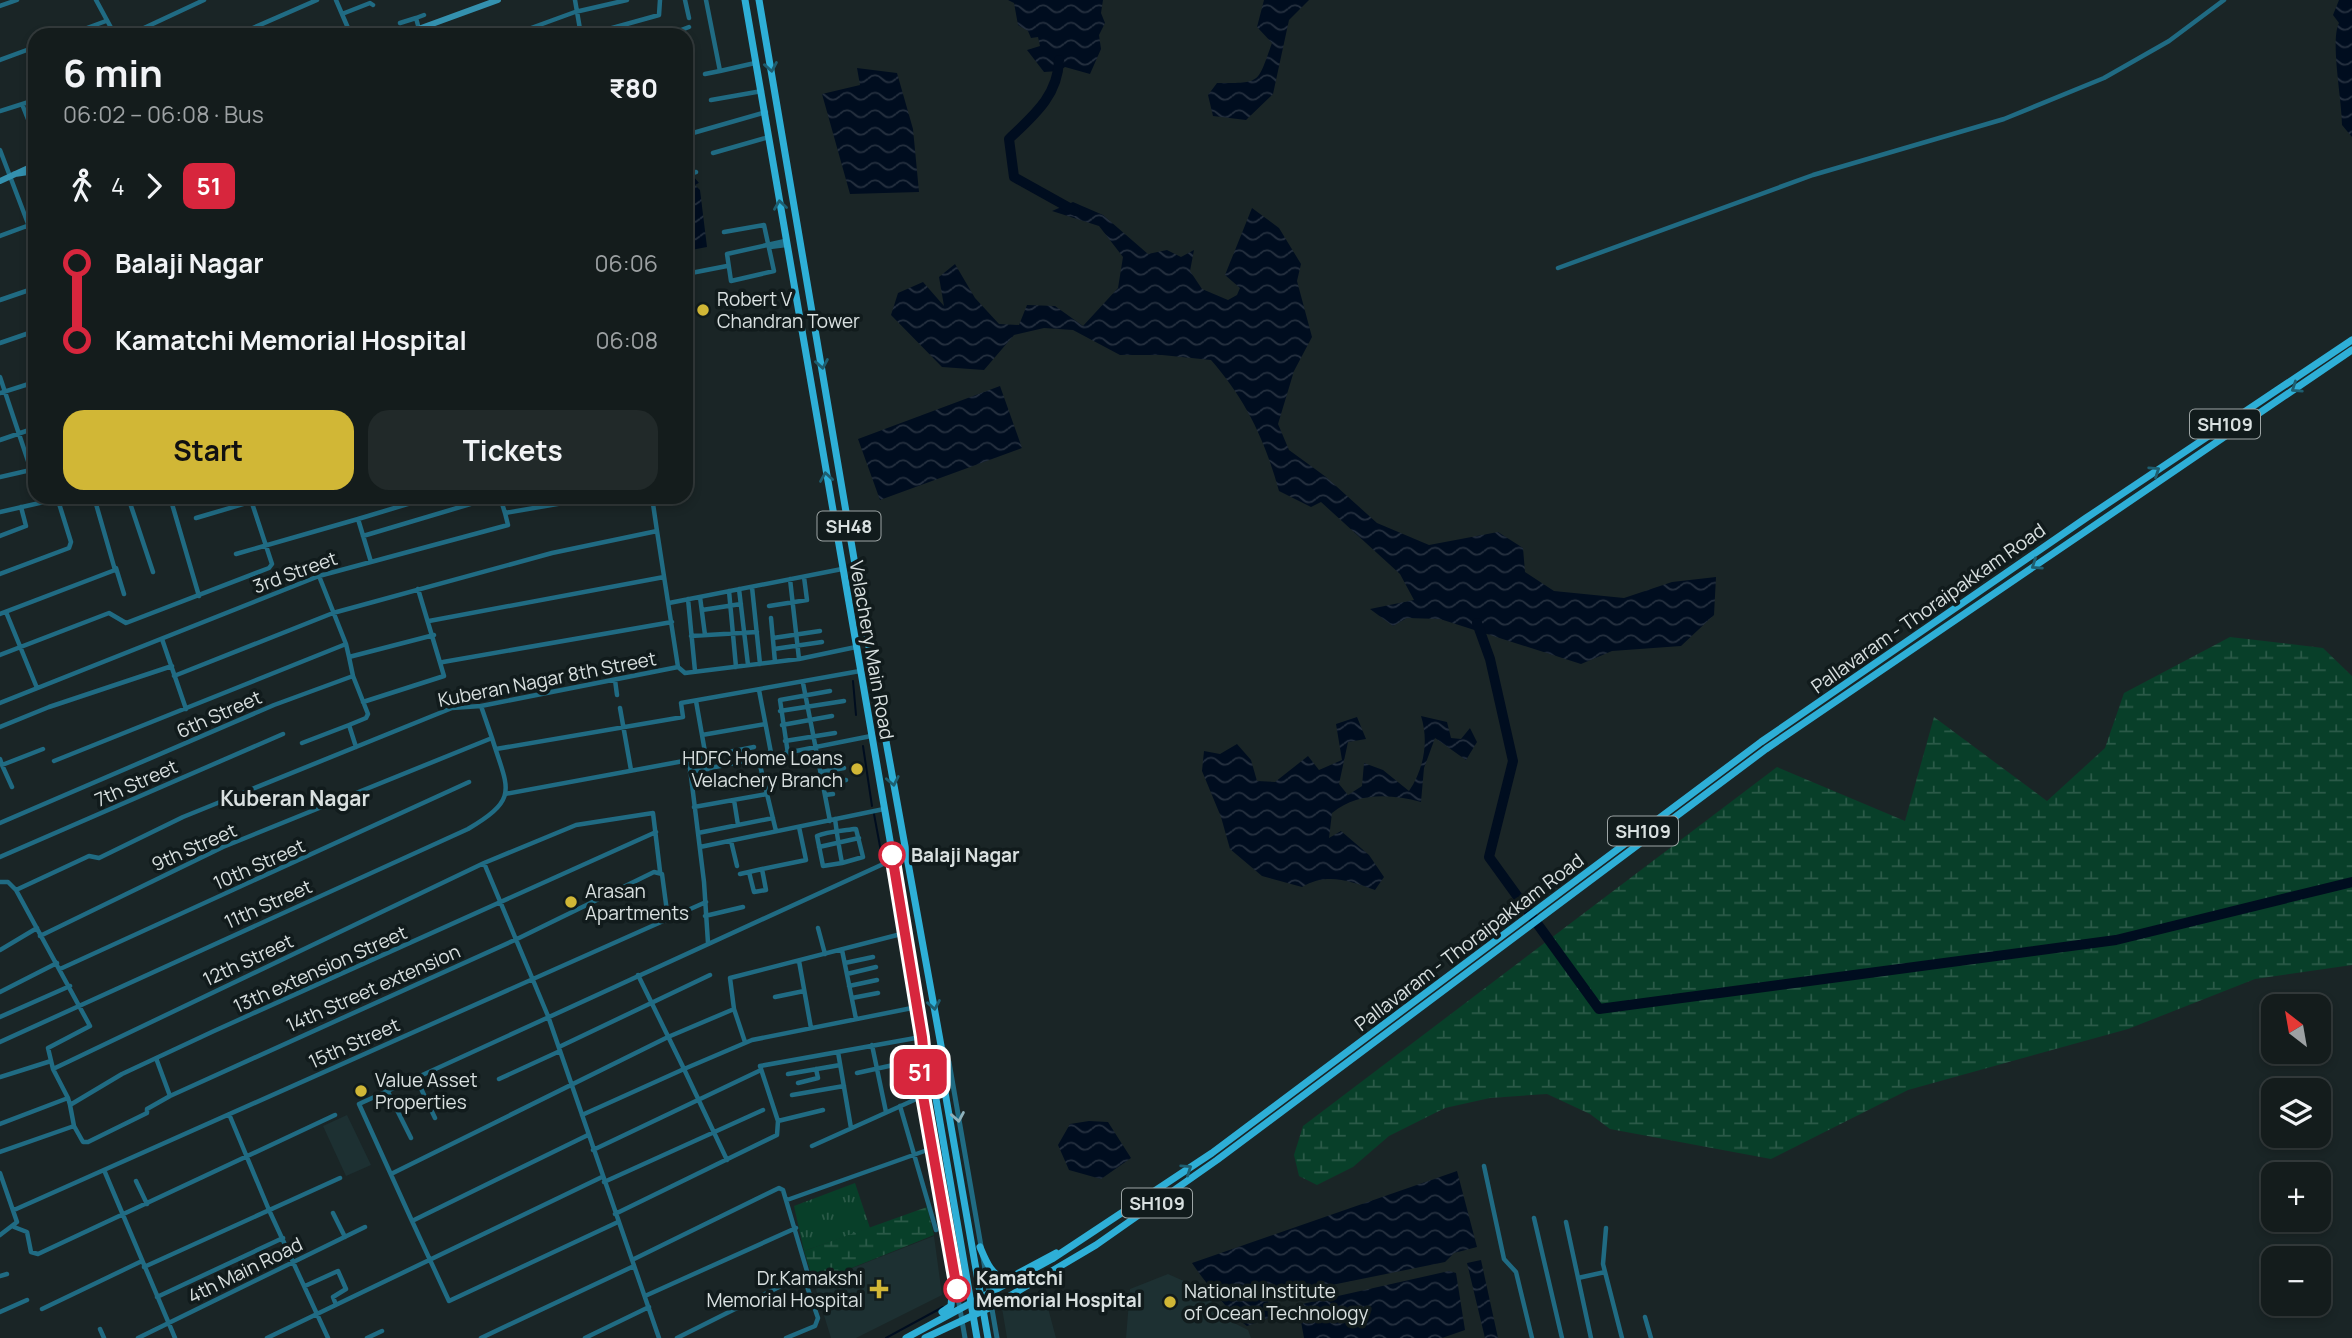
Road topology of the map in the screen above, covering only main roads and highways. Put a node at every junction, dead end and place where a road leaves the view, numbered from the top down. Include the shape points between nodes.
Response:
1 (745, 0) edge
2 (759, 0) edge
3 (489, 2) edge
4 (422, 28) edge
5 (28, 169) edge
6 (28, 174) edge
7 (11, 175) junction
8 (0, 181) edge
9 (812, 304) junction
10 (797, 306) junction
11 (2352, 340) edge
12 (2352, 350) edge
13 (1921, 637) junction
14 (1841, 692) junction
15 (1760, 751) junction
16 (1723, 771) junction
17 (1728, 778) junction
18 (1570, 886) junction
19 (1575, 893) junction
20 (1527, 923) junction
21 (925, 953) junction
22 (909, 956) junction
23 (1219, 1152) junction
24 (980, 1247) road end
25 (1036, 1266) junction
26 (954, 1270) road end
27 (900, 1338) edge
28 (906, 1338) edge
29 (925, 1338) edge
30 (977, 1338) edge
31 (988, 1338) edge

10 -> 1 main road, Velachery Main Road / SH48
2 -> 9 main road, Velachery Main Road / SH48
3 - 4 main road
5 - 7 main road
6 - 7 main road
7 - 8 main road
9 - 10 main road
9 -> 21 main road, Velachery Main Road / SH48
22 -> 10 main road, Velachery Main Road / SH48
13 -> 11 main road, Pallavaram - Thoraipakkam Road / SH109 via 2086,517
12 -> 13 main road, Pallavaram - Thoraipakkam Road / SH109
13 - 14 main road, Pallavaram - Thoraipakkam Road / SH109
14 - 15 main road, Pallavaram - Thoraipakkam Road / SH109
14 - 15 main road, Pallavaram - Thoraipakkam Road / SH109 via 1761,742
15 - 16 main road, Pallavaram - Thoraipakkam Road / SH109
15 - 17 main road, Pallavaram - Thoraipakkam Road / SH109
16 - 17 main road
16 - 18 main road, Pallavaram - Thoraipakkam Road / SH109
17 - 19 main road, Pallavaram - Thoraipakkam Road / SH109
18 - 19 main road
18 - 20 main road, Pallavaram - Thoraipakkam Road / SH109
19 - 20 main road, Pallavaram - Thoraipakkam Road / SH109
20 - 23 main road, Pallavaram - Thoraipakkam Road / SH109
21 - 22 main road
21 -> 31 main road, Velachery Main Road / SH48, bridge
22 - 30 main road, Velachery Main Road / SH48, bridge
25 -> 23 main road, Pallavaram - Thoraipakkam Road / SH109
23 - 29 main road, Pallavaram - Thoraipakkam Road / SH109 via 1217,1160 1096,1245 991,1307
24 - 25 main road via 989,1267 1006,1280
25 - 28 main road, Pallavaram - Thoraipakkam Road / SH109
26 - 27 main road via 951,1306

